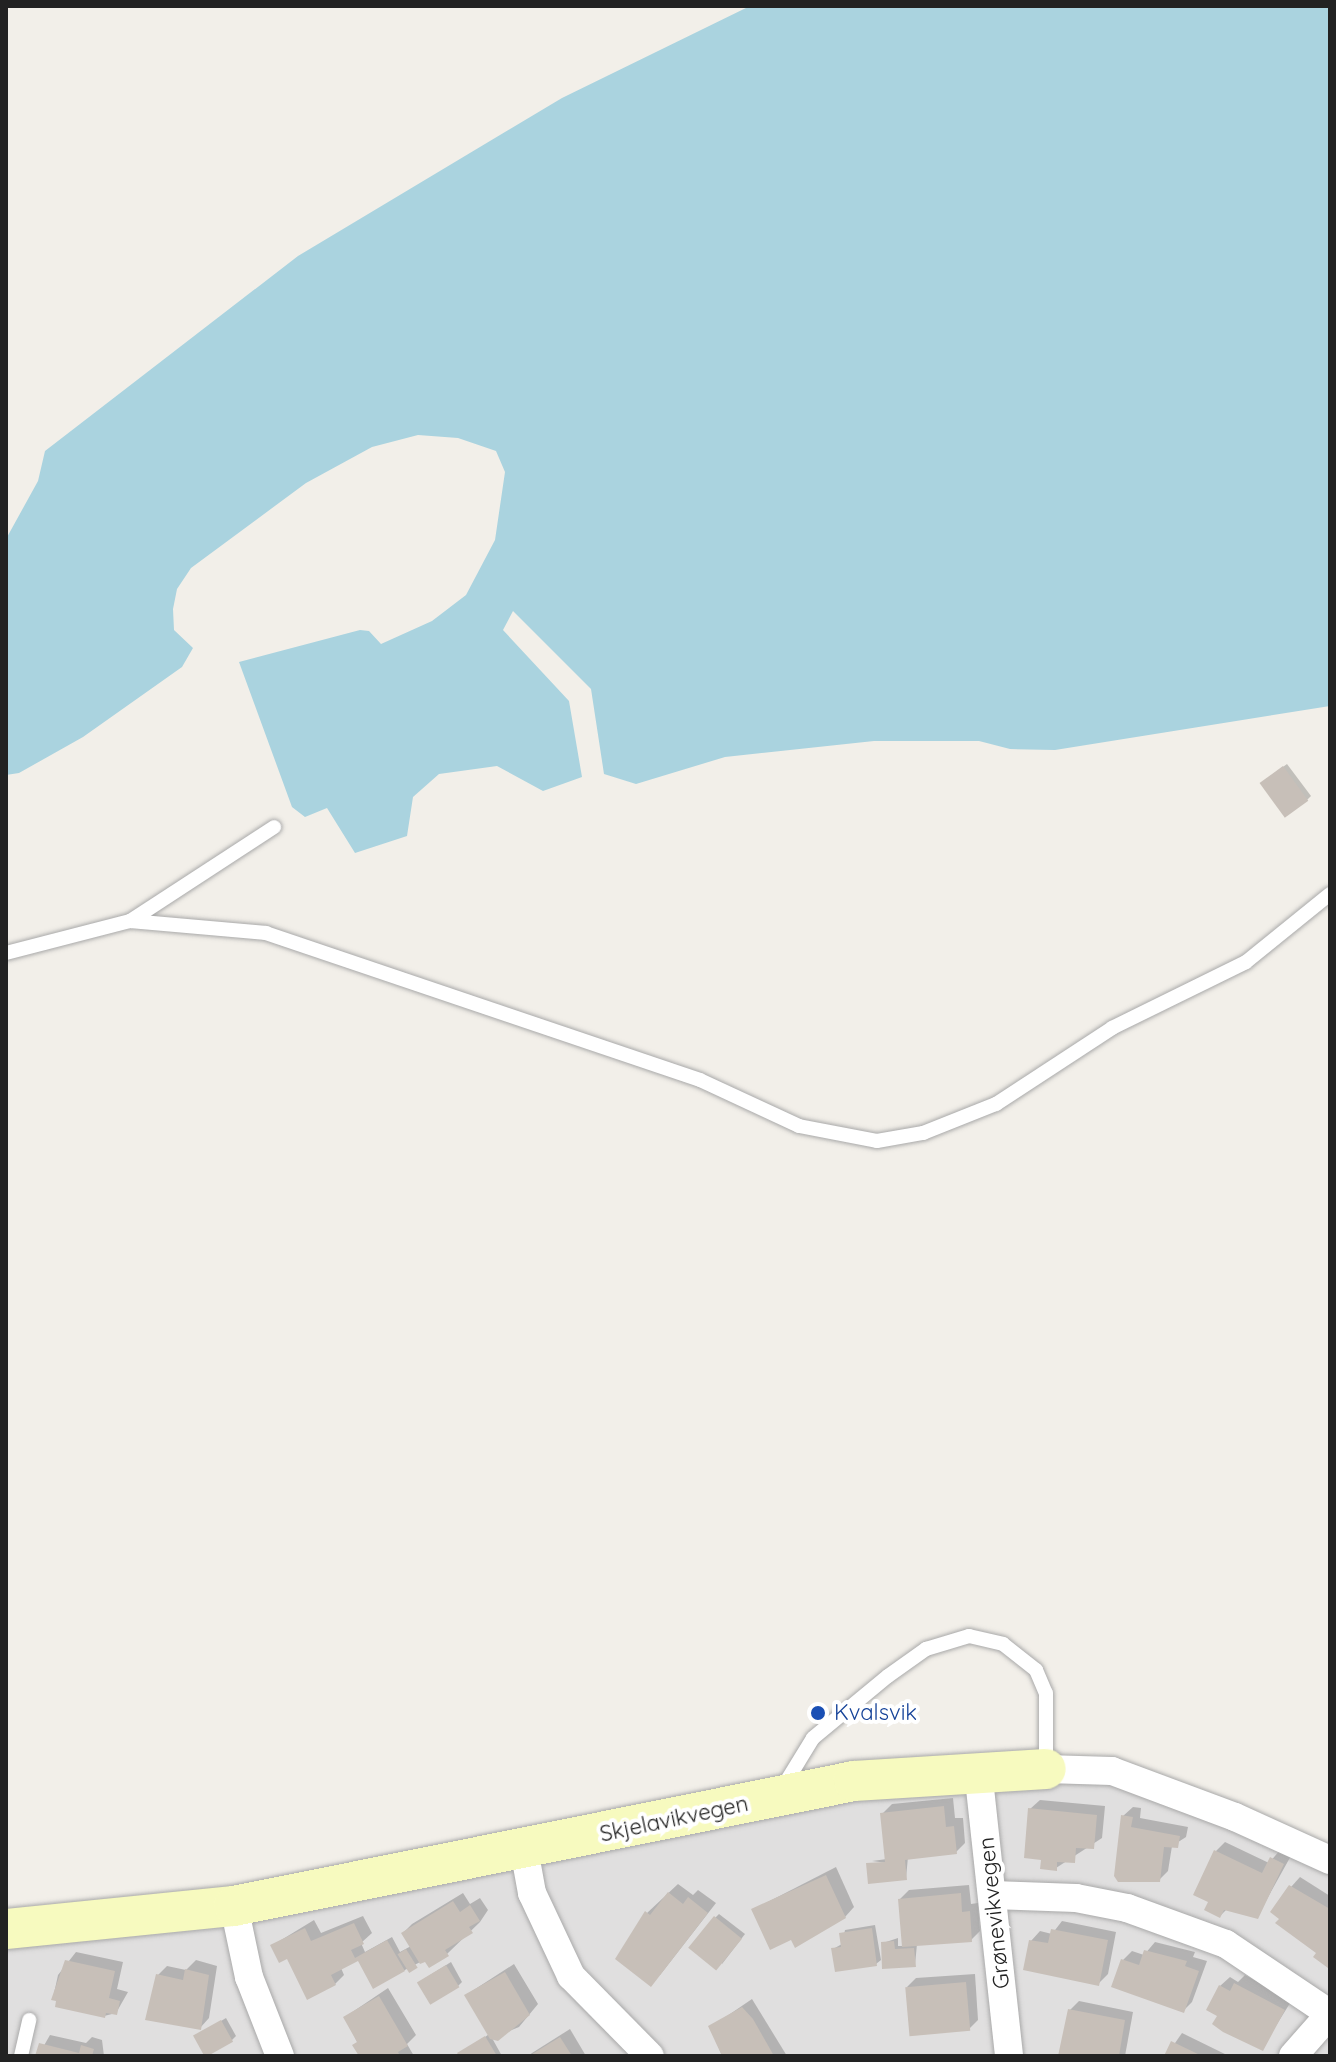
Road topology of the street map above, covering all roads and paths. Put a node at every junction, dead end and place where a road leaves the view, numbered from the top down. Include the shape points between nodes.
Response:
1 (274, 827) dead end
2 (1330, 894) edge
3 (130, 921) junction
4 (6, 953) edge
5 (1046, 1769) junction
6 (978, 1770) junction
7 (775, 1798) junction
8 (524, 1849) junction
9 (1330, 1860) edge
10 (993, 1895) junction
11 (234, 1906) junction
12 (6, 1929) edge
13 (29, 2020) dead end
14 (21, 2056) edge
15 (280, 2056) edge
16 (650, 2056) edge
17 (1009, 2056) edge
18 (1293, 2056) edge

1 - 3 lane
2 - 3 lane via 1246,962 1112,1028 996,1104 923,1133 877,1141 799,1126 700,1080 266,933
3 - 4 lane
5 - 6 main road, Skjelavikvegen
5 - 7 lane via 1046,1693 1036,1670 1003,1644 969,1636 926,1649 813,1738
5 - 9 street, Skjelavikvegen via 1112,1771
6 - 7 main road, Skjelavikvegen via 854,1781
6 - 10 street, Grønevikvegen
7 - 8 main road, Skjelavikvegen
8 - 11 main road, Skjelavikvegen
8 - 16 street via 532,1893 571,1976
10 - 17 street, Grønevikvegen
10 - 18 street via 1076,1898 1127,1908 1226,1944 1330,2014
11 - 12 main road, Skjelavikvegen
11 - 15 street via 249,1977
13 - 14 lane

